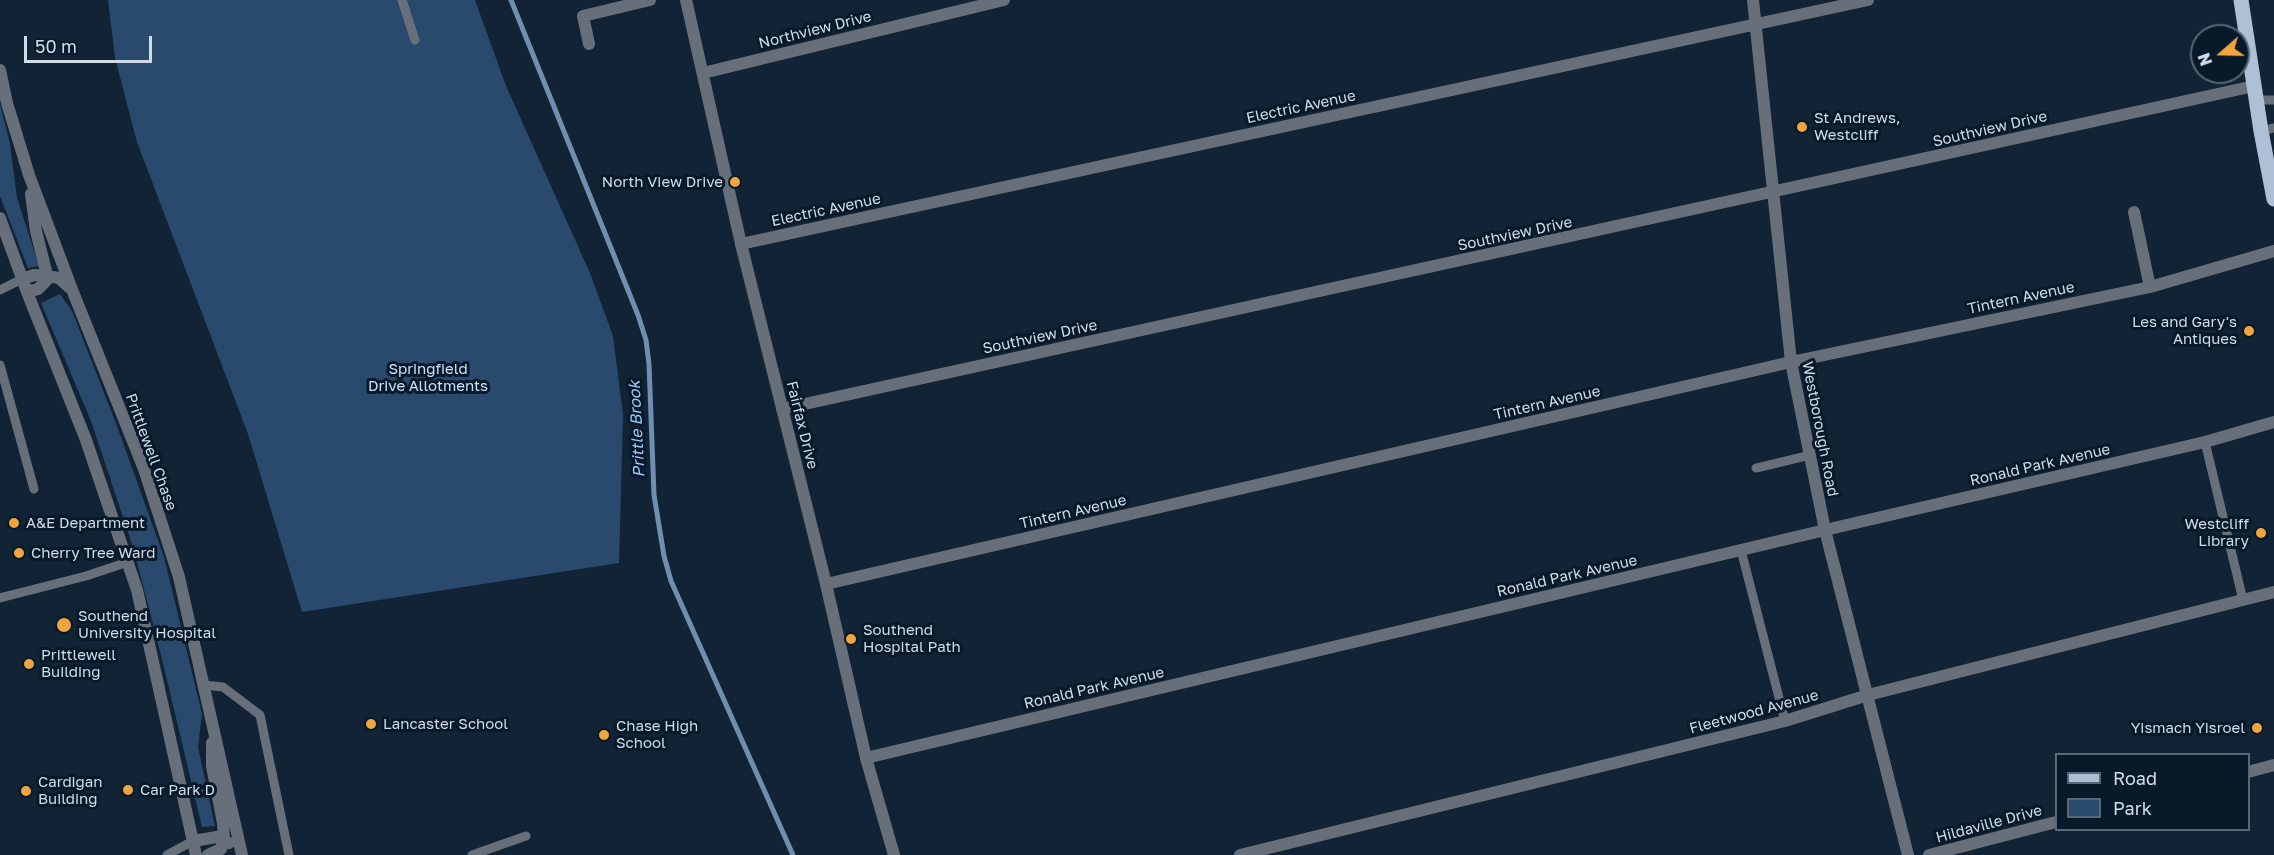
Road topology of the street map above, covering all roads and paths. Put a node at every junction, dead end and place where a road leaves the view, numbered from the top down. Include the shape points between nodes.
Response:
1 (402, 0) edge
2 (650, 0) edge
3 (686, 0) edge
4 (1004, 0) edge
5 (1753, 0) edge
6 (1868, 0) edge
7 (2241, 0) edge
8 (1756, 24) junction
9 (415, 40) dead end
10 (590, 44) dead end
11 (0, 70) edge
12 (703, 73) junction
13 (2255, 93) junction
14 (2274, 100) edge
15 (2267, 130) edge
16 (29, 175) junction
17 (1773, 193) junction
18 (2274, 199) edge
19 (2134, 212) dead end
20 (0, 218) edge
21 (741, 244) junction
22 (2274, 251) edge
23 (46, 276) junction
24 (22, 279) junction
25 (2150, 287) junction
26 (3, 290) edge
27 (27, 292) junction
28 (73, 292) junction
29 (1791, 362) junction
30 (0, 365) edge
31 (782, 409) junction
32 (2274, 422) edge
33 (2205, 442) junction
34 (1810, 455) junction
35 (1756, 468) dead end
36 (34, 489) dead end
37 (1825, 530) junction
38 (1741, 550) junction
39 (128, 562) junction
40 (826, 584) junction
41 (2274, 592) edge
42 (0, 598) edge
43 (2243, 600) junction
44 (204, 685) junction
45 (1868, 695) junction
46 (212, 718) junction
47 (1785, 721) junction
48 (866, 758) junction
49 (2274, 765) edge
50 (2250, 771) edge
51 (2055, 822) edge
52 (526, 836) dead end
53 (224, 840) junction
54 (193, 841) junction
55 (170, 854) edge
56 (184, 855) edge
57 (196, 855) edge
58 (208, 855) edge
59 (240, 855) edge
60 (290, 855) edge
61 (472, 855) edge
62 (894, 855) edge
63 (1240, 855) edge
64 (1908, 855) edge
65 (1929, 855) edge

1 - 9 lane
2 - 10 street via 583,16
3 - 12 street, Fairfax Drive
4 - 12 street, Northview Drive
5 - 8 street, Westborough Road
6 - 8 street, Electric Avenue
7 - 13 main road
8 - 17 street, Westborough Road
8 - 21 street, Electric Avenue
11 - 16 street, Prittlewell Chase
12 - 21 street, Fairfax Drive
13 - 14 lane
13 - 15 main road
13 - 17 street, Southview Drive
15 - 18 main road
16 - 23 street
16 - 28 street, Prittlewell Chase
17 - 29 street, Westborough Road
17 - 31 street, Southview Drive
19 - 25 street
20 - 24 street
21 - 31 street, Fairfax Drive
22 - 25 street, Tintern Avenue
23 - 24 street
23 - 27 street via 38,289
23 - 28 street via 59,278
24 - 26 lane
24 - 27 street
25 - 29 street, Tintern Avenue
26 - 27 lane
27 - 39 street via 86,440
28 - 44 street, Prittlewell Chase via 144,469 179,577
29 - 34 street, Westborough Road
29 - 40 street, Tintern Avenue
30 - 36 lane
31 - 40 street, Fairfax Drive
32 - 33 street, Ronald Park Avenue
33 - 37 street, Ronald Park Avenue
33 - 43 lane
34 - 35 lane
34 - 37 street, Westborough Road
37 - 38 street, Ronald Park Avenue
37 - 45 street, Westborough Road
38 - 47 lane
38 - 48 street, Ronald Park Avenue
39 - 42 lane
39 - 54 street
40 - 48 street, Fairfax Drive
41 - 43 street, Fleetwood Avenue
43 - 45 street, Fleetwood Avenue
44 - 46 street, Prittlewell Chase
44 - 60 lane via 223,687 260,716
45 - 47 street, Fleetwood Avenue
45 - 64 street, Westborough Road
46 - 53 street via 212,766
46 - 59 street, Prittlewell Chase
47 - 63 street, Fleetwood Avenue
48 - 62 street, Fairfax Drive
49 - 50 street
51 - 65 street, Hildaville Drive
52 - 61 lane
53 - 54 street via 209,837
53 - 58 street via 221,849
53 - 59 street
54 - 55 lane
54 - 57 street
55 - 56 lane

